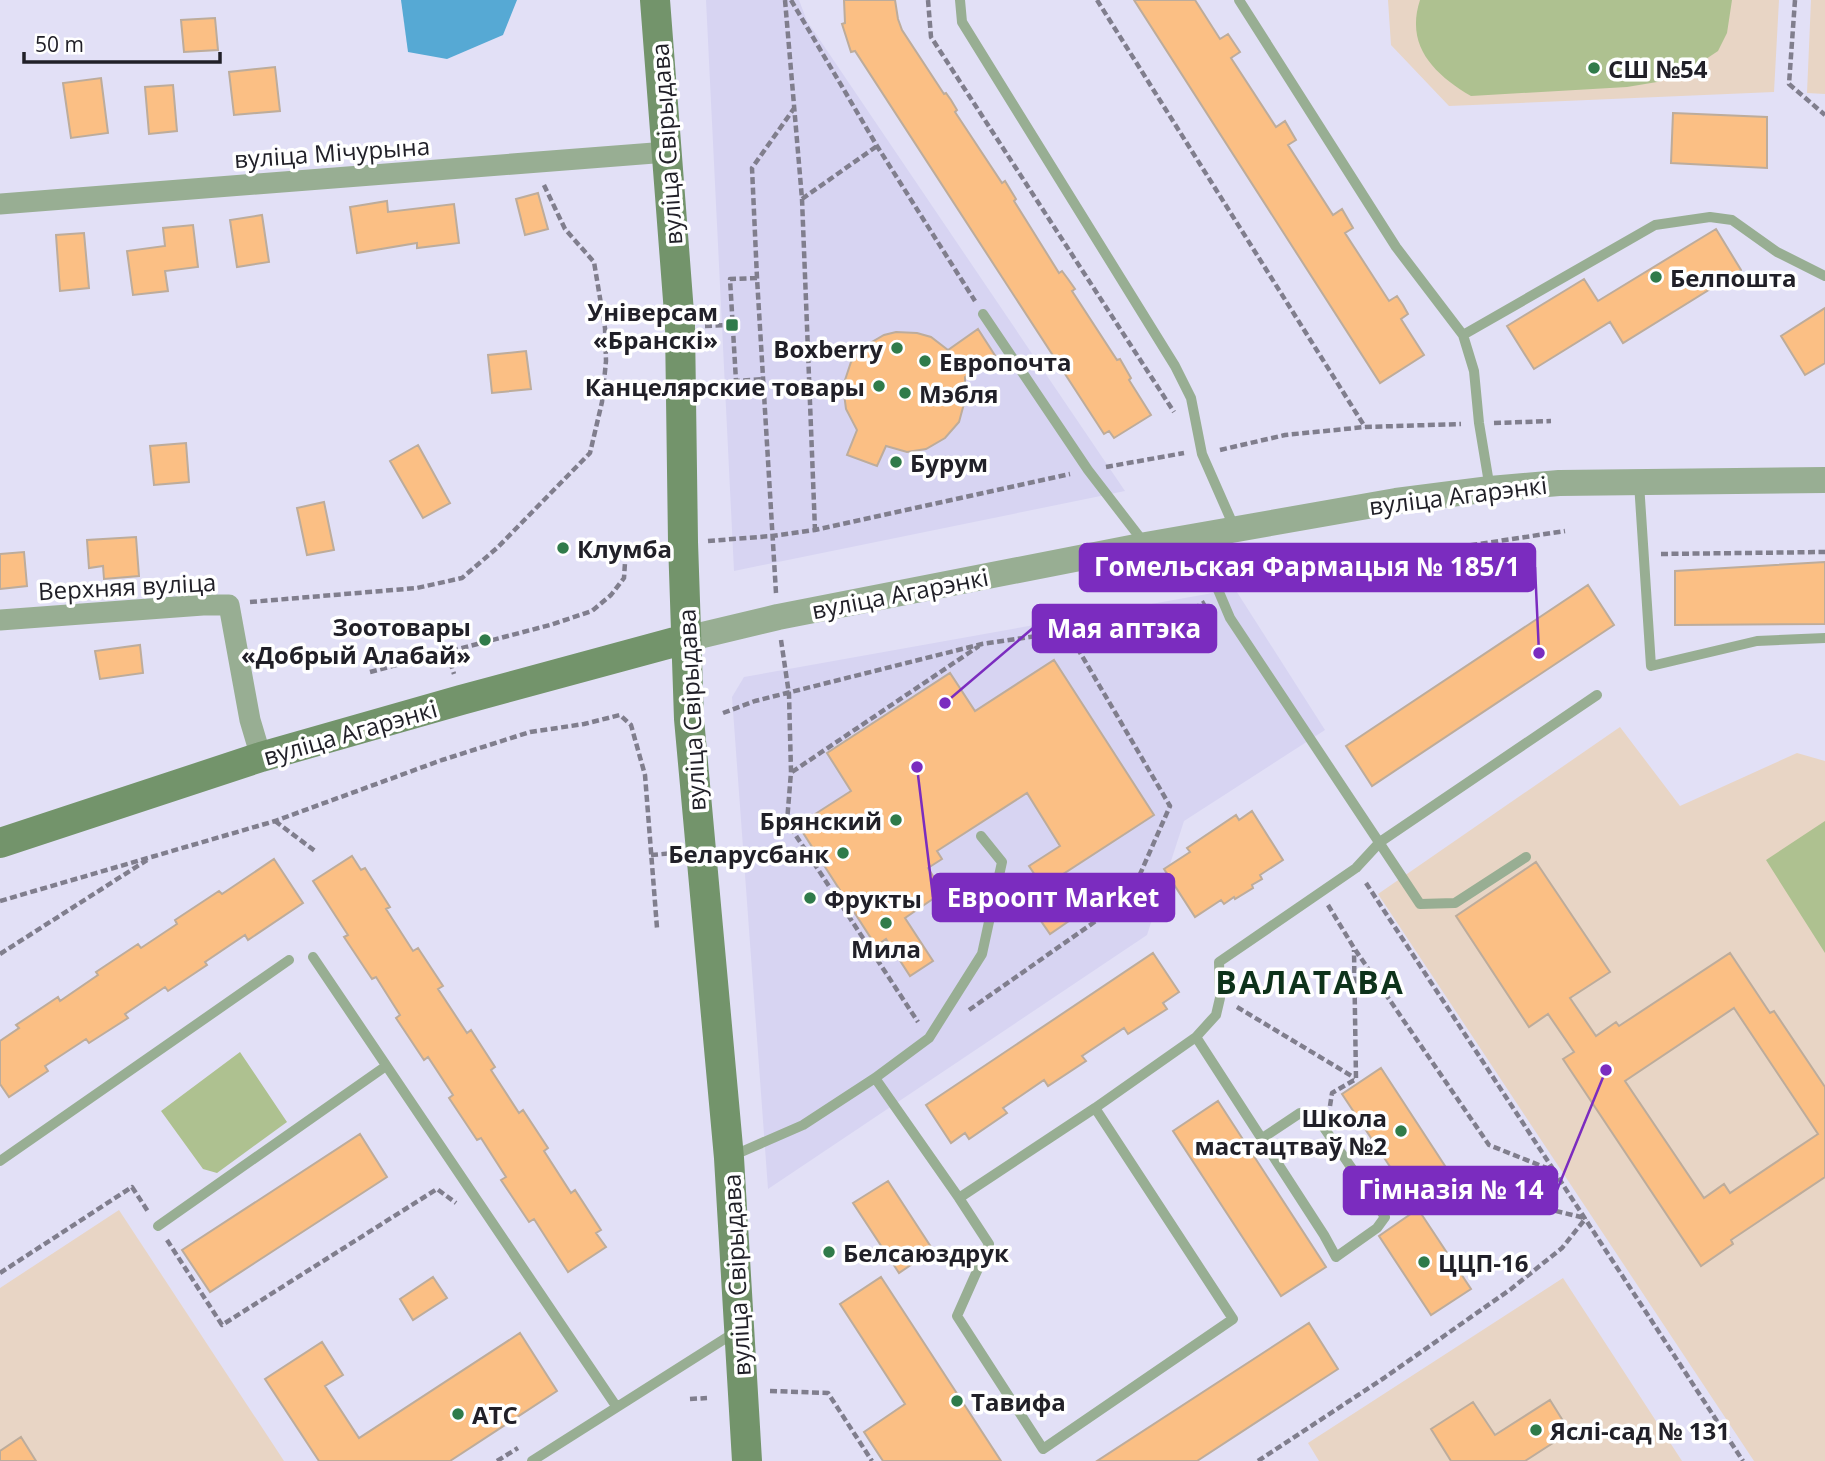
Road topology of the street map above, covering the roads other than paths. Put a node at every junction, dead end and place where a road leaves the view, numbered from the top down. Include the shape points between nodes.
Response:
1 (655, 0) edge
2 (960, 0) edge
3 (1239, 0) edge
4 (667, 152) junction
5 (0, 204) edge
6 (1825, 276) edge
7 (983, 314) road end
8 (1463, 335) junction
9 (1825, 480) edge
10 (1639, 483) junction
11 (1490, 489) junction
12 (1235, 529) junction
13 (1195, 537) junction
14 (1146, 545) junction
15 (0, 620) edge
16 (1825, 638) edge
17 (686, 639) junction
18 (1597, 695) dead end
19 (261, 757) junction
20 (981, 836) dead end
21 (1380, 842) junction
22 (0, 843) edge
23 (1526, 857) dead end
24 (313, 957) dead end
25 (289, 960) dead end
26 (1196, 1037) junction
27 (386, 1066) junction
28 (875, 1078) junction
29 (1095, 1108) junction
30 (1261, 1139) junction
31 (729, 1158) junction
32 (0, 1161) edge
33 (959, 1198) junction
34 (158, 1226) road end
35 (739, 1329) junction
36 (616, 1406) junction
37 (532, 1461) edge
38 (747, 1461) edge

1 - 4 main road, вуліца Свірыдава
2 - 12 lane via 962,22 1175,366 1191,398 1202,454
3 - 8 lane via 1396,247
4 - 5 street, вуліца Мічурына
4 - 17 main road, вуліца Свірыдава via 680,327
6 - 8 lane via 1732,220 1710,217 1655,225
7 - 14 lane via 1088,470
8 - 11 lane via 1474,371
9 - 10 street, вуліца Агарэнкі
10 - 11 street, вуліца Агарэнкі
10 - 16 lane via 1651,666 1757,641
11 - 12 street, вуліца Агарэнкі
12 - 13 street, вуліца Агарэнкі
13 - 14 street, вуліца Агарэнкі
13 - 21 lane via 1230,618
14 - 17 street, вуліца Агарэнкі
15 - 19 street, Верхняя вуліца via 229,605
17 - 19 main road, вуліца Агарэнкі
17 - 31 main road, вуліца Свірыдава via 690,733
18 - 21 lane
19 - 22 main road, вуліца Агарэнкі
20 - 28 lane via 1002,862 982,954 929,1038
21 - 23 lane via 1420,904 1455,903
21 - 26 lane via 1356,868 1219,962 1216,1015
24 - 27 lane
25 - 32 lane
26 - 29 lane
26 - 30 lane
27 - 34 lane
27 - 36 lane
28 - 31 lane via 803,1125
28 - 33 lane
29 - 33 lane
29 - 33 lane via 1233,1319 1043,1449 957,1316 989,1244
30 - 30 lane via 1336,1257 1385,1217 1318,1119 1300,1113
31 - 35 main road, вуліца Свірыдава
35 - 36 lane
35 - 38 main road, вуліца Свірыдава
36 - 37 lane

